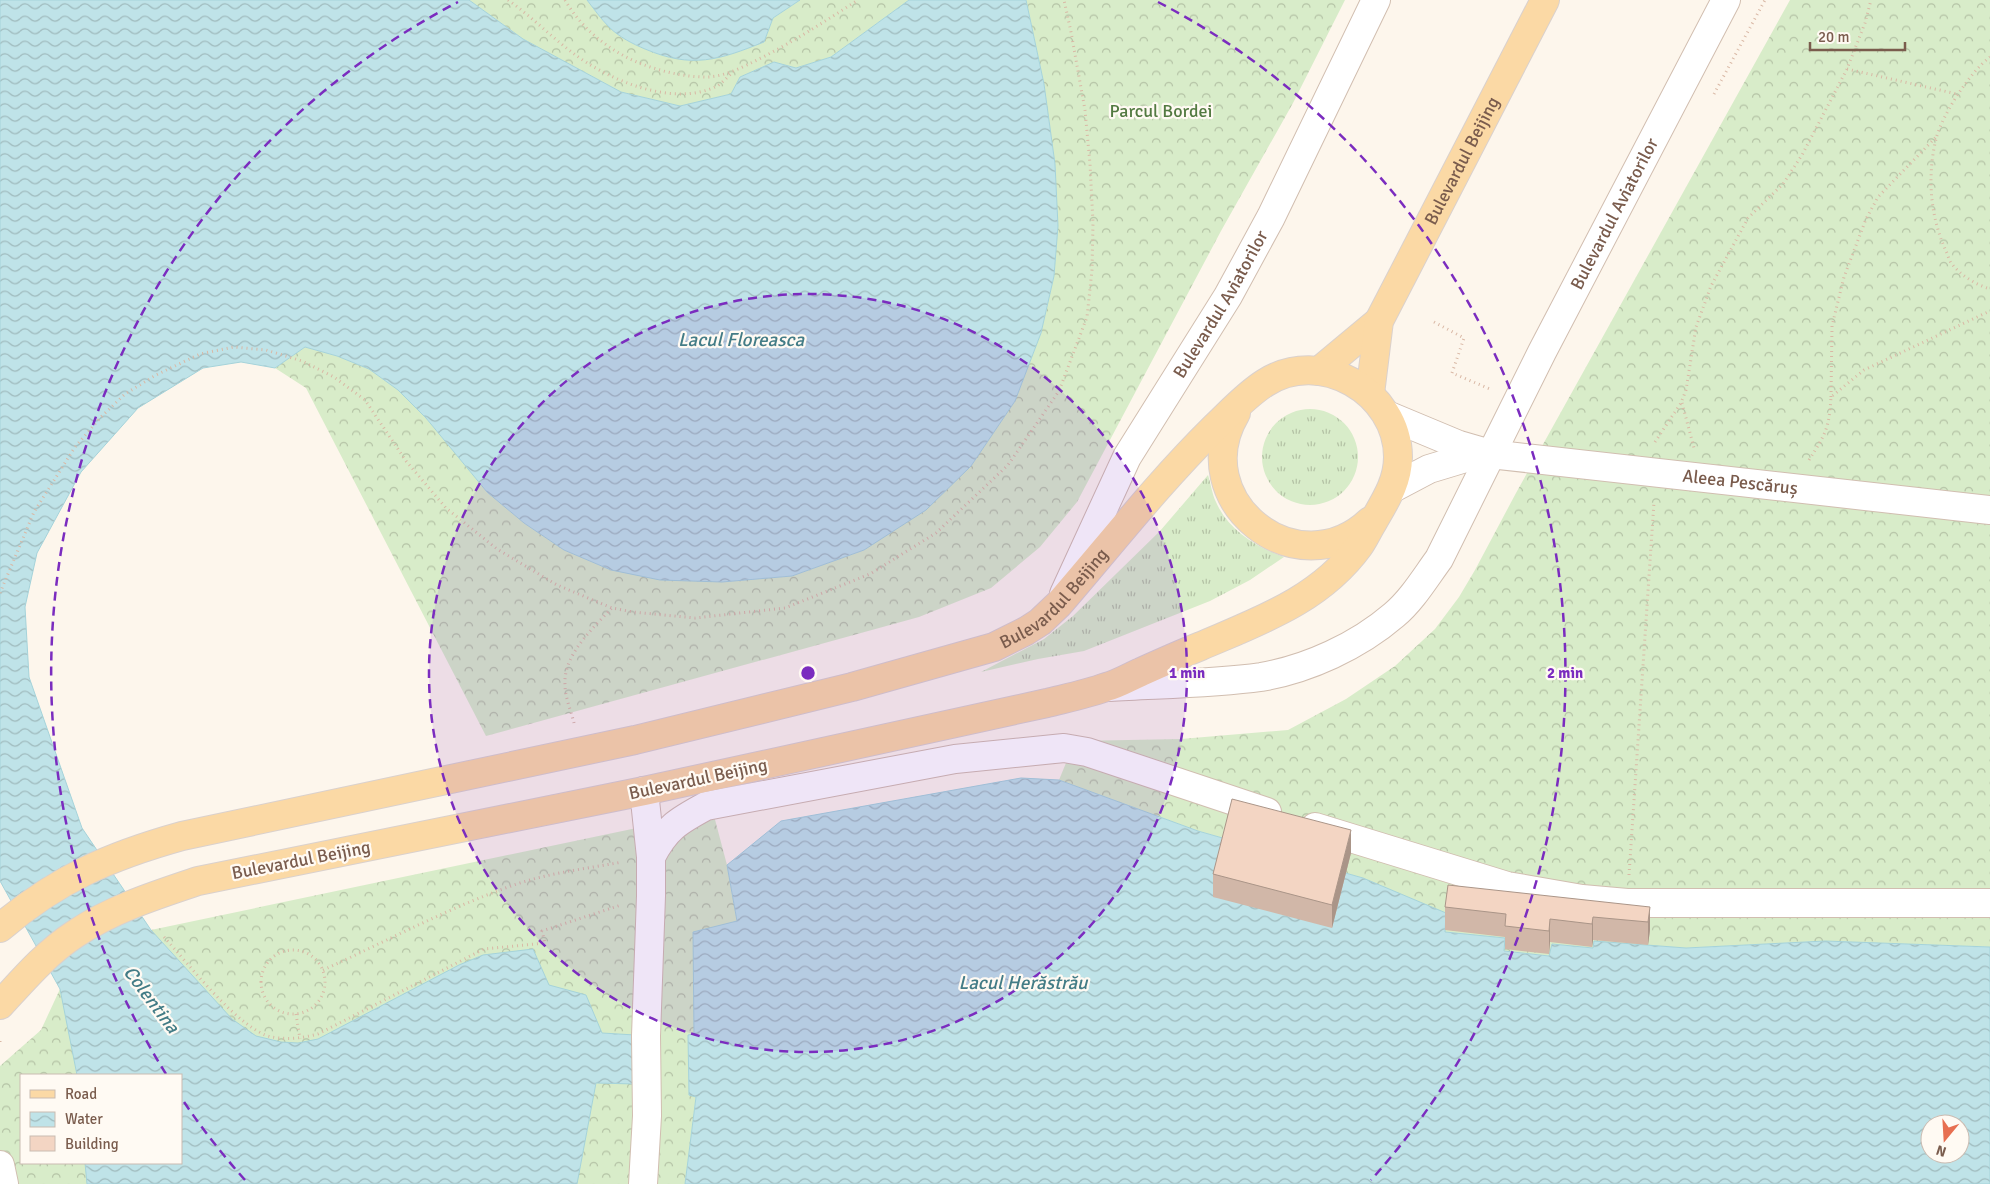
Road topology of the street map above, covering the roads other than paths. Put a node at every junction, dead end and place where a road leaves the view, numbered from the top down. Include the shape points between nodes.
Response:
1 (1376, 0) edge
2 (1545, 0) edge
3 (1726, 0) edge
4 (1378, 321) junction
5 (1319, 370) junction
6 (1370, 394) junction
7 (1245, 399) junction
8 (1387, 415) junction
9 (1490, 454) junction
10 (1393, 488) junction
11 (1990, 510) edge
12 (1378, 514) junction
13 (1059, 604) junction
14 (1108, 687) junction
15 (644, 791) junction
16 (651, 857) junction
17 (1990, 903) edge
18 (0, 928) edge
19 (0, 1005) edge
20 (0, 1165) edge
21 (4, 1184) edge
22 (643, 1184) edge

1 - 13 street, Bulevardul Aviatorilor via 1271,217 1228,296 1127,457
2 - 4 main road, Bulevardul Beijing
3 - 9 street, Bulevardul Aviatorilor
4 - 5 main road, Bulevardul Beijing
4 - 6 main road, Bulevardul Beijing
5 - 6 main road, Bulevardul Beijing via 1340,375
5 - 7 main road, Bulevardul Beijing via 1292,372 1266,382
6 - 8 main road, Bulevardul Beijing
7 - 12 main road, Bulevardul Beijing via 1227,429 1222,463 1231,496 1252,524 1283,541 1317,545 1351,536
7 - 13 main road, Bulevardul Beijing via 1194,448
8 - 9 street via 1459,445
8 - 10 main road, Bulevardul Beijing via 1395,434 1398,455
9 - 10 street via 1429,469
9 - 11 street, Aleea Pescăruș
9 - 14 street, Bulevardul Aviatorilor via 1439,559 1420,586 1394,615 1359,640 1320,660 1262,677
10 - 12 main road, Bulevardul Beijing
12 - 14 main road, Bulevardul Beijing via 1359,547 1332,576 1305,597 1278,613
13 - 18 main road, Bulevardul Beijing via 1040,622 994,647 852,687 635,740 182,836 117,856 81,873 23,908
14 - 15 main road, Bulevardul Beijing
15 - 16 street
15 - 19 main road, Bulevardul Beijing via 198,881 129,906 75,934 33,970
16 - 17 street via 661,838 673,826 706,806 939,761 1064,748 1088,752 1272,814 1506,886 1582,899 1627,903
16 - 22 street via 646,1036 648,1083
20 - 21 street

